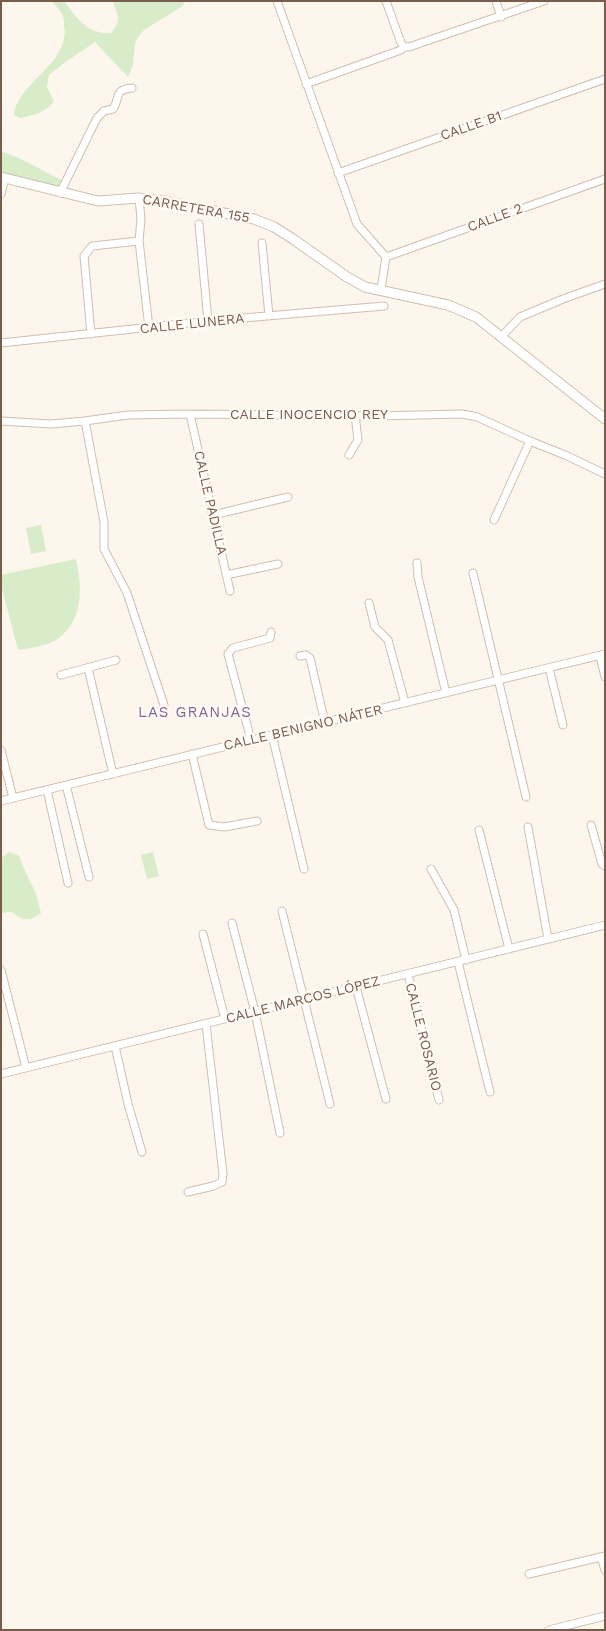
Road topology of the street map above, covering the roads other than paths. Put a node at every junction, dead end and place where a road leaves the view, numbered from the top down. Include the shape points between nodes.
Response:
1 (277, 1) edge
2 (386, 1) edge
3 (496, 1) edge
4 (544, 1) edge
5 (501, 16) junction
6 (404, 47) junction
7 (605, 79) edge
8 (306, 84) junction
9 (132, 88) dead end
10 (338, 172) junction
11 (3, 178) edge
12 (605, 179) edge
13 (60, 193) junction
14 (1, 194) edge
15 (139, 198) junction
16 (199, 224) dead end
17 (139, 242) junction
18 (262, 243) dead end
19 (386, 258) junction
20 (605, 284) edge
21 (381, 290) junction
22 (384, 306) dead end
23 (269, 316) junction
24 (208, 321) junction
25 (148, 328) junction
26 (91, 334) junction
27 (501, 337) junction
28 (1, 343) edge
29 (190, 414) junction
30 (355, 415) junction
31 (605, 418) edge
32 (1, 421) edge
33 (85, 422) junction
34 (530, 441) junction
35 (349, 455) dead end
36 (605, 474) edge
37 (288, 497) dead end
38 (212, 515) junction
39 (494, 520) dead end
40 (417, 563) dead end
41 (278, 564) dead end
42 (473, 573) dead end
43 (226, 575) junction
44 (230, 591) dead end
45 (369, 603) dead end
46 (271, 632) dead end
47 (602, 655) edge
48 (300, 656) dead end
49 (116, 660) dead end
50 (88, 668) junction
51 (548, 668) junction
52 (61, 675) dead end
53 (605, 677) edge
54 (498, 680) junction
55 (446, 693) junction
56 (405, 703) junction
57 (164, 705) dead end
58 (324, 723) junction
59 (563, 726) dead end
60 (272, 735) junction
61 (250, 740) junction
62 (1, 750) edge
63 (192, 754) junction
64 (114, 774) junction
65 (66, 785) junction
66 (47, 790) junction
67 (526, 797) dead end
68 (13, 798) junction
69 (1, 801) edge
70 (257, 820) dead end
71 (591, 825) dead end
72 (528, 827) dead end
73 (480, 830) dead end
74 (605, 866) edge
75 (304, 869) dead end
76 (431, 869) dead end
77 (89, 877) dead end
78 (68, 883) dead end
79 (282, 911) dead end
80 (232, 923) dead end
81 (605, 926) edge
82 (203, 934) dead end
83 (548, 939) junction
84 (509, 949) junction
85 (466, 960) junction
86 (458, 962) junction
87 (1, 970) edge
88 (408, 974) junction
89 (356, 987) junction
90 (304, 1000) junction
91 (255, 1012) junction
92 (225, 1019) junction
93 (206, 1024) junction
94 (115, 1046) junction
95 (26, 1068) junction
96 (1, 1074) edge
97 (490, 1092) dead end
98 (386, 1099) dead end
99 (438, 1100) dead end
100 (330, 1104) dead end
101 (280, 1133) dead end
102 (142, 1152) dead end
103 (188, 1192) dead end
104 (603, 1556) edge
105 (605, 1570) edge
106 (529, 1574) dead end
107 (605, 1616) edge
108 (549, 1630) edge

1 - 8 street
2 - 6 street
3 - 5 street
4 - 5 street
5 - 6 street
6 - 8 street
7 - 10 street, CALLE B1
8 - 10 street
9 - 13 street via 118,93 113,109 104,111 97,118
10 - 19 street via 357,224
11 - 13 street, CARRETERA 155
11 - 14 street
12 - 19 street, CALLE 2
13 - 15 street, CARRETERA 155 via 98,201
15 - 17 street
15 - 21 street, CARRETERA 155 via 254,219 293,239 347,277
16 - 24 street
17 - 25 street
17 - 26 street via 92,246 84,256
18 - 23 street
19 - 21 street
20 - 27 street via 520,317
21 - 27 street, CARRETERA 155 via 461,310 476,317
22 - 23 street, CALLE LUNERA
23 - 24 street, CALLE LUNERA
24 - 25 street, CALLE LUNERA
25 - 26 street, CALLE LUNERA
26 - 28 street, CALLE LUNERA
27 - 31 street, CARRETERA 155
29 - 30 street, CALLE INOCENCIO REY
29 - 33 street, CALLE INOCENCIO REY via 128,415
29 - 38 street, CALLE PADILLA
30 - 34 street, CALLE INOCENCIO REY via 463,414
30 - 35 street via 358,440
32 - 33 street, CALLE INOCENCIO REY
33 - 57 street via 104,522 104,549 127,593
34 - 36 street, CALLE INOCENCIO REY
34 - 39 street
37 - 38 street
38 - 43 street, CALLE PADILLA
40 - 55 street
41 - 43 street
42 - 54 street
43 - 44 street, CALLE PADILLA
45 - 56 street via 375,626 388,640
46 - 61 street via 270,638 233,648 228,654
47 - 51 street, CALLE BENIGNO NÁTER
47 - 53 street
48 - 58 street via 310,658
49 - 50 street
50 - 52 street
50 - 64 street
51 - 54 street, CALLE BENIGNO NÁTER
51 - 59 street
54 - 55 street, CALLE BENIGNO NÁTER
54 - 67 street
55 - 56 street, CALLE BENIGNO NÁTER
56 - 58 street, CALLE BENIGNO NÁTER
58 - 60 street, CALLE BENIGNO NÁTER
60 - 61 street, CALLE BENIGNO NÁTER
60 - 75 street
61 - 63 street, CALLE BENIGNO NÁTER
62 - 68 street
63 - 64 street, CALLE BENIGNO NÁTER
63 - 70 street via 209,825 224,828
64 - 65 street, CALLE BENIGNO NÁTER
65 - 66 street, CALLE BENIGNO NÁTER
65 - 77 street
66 - 68 street, CALLE BENIGNO NÁTER
66 - 78 street
68 - 69 street, CALLE BENIGNO NÁTER
71 - 74 street
72 - 83 street
73 - 84 street
76 - 85 street via 454,910
79 - 90 street
80 - 91 street
81 - 83 street, CALLE MARCOS LÓPEZ
82 - 92 street
83 - 84 street, CALLE MARCOS LÓPEZ
84 - 85 street, CALLE MARCOS LÓPEZ
85 - 86 street, CALLE MARCOS LÓPEZ
86 - 88 street, CALLE MARCOS LÓPEZ
86 - 97 street
87 - 95 street
88 - 89 street, CALLE MARCOS LÓPEZ
88 - 99 street, CALLE ROSARIO
89 - 90 street, CALLE MARCOS LÓPEZ
89 - 98 street
90 - 91 street, CALLE MARCOS LÓPEZ
90 - 100 street
91 - 92 street, CALLE MARCOS LÓPEZ
91 - 101 street
92 - 93 street, CALLE MARCOS LÓPEZ
93 - 94 street, CALLE MARCOS LÓPEZ
93 - 103 street via 223,1174 222,1182
94 - 95 street, CALLE MARCOS LÓPEZ
94 - 102 street
95 - 96 street, CALLE MARCOS LÓPEZ
104 - 105 street
104 - 106 street
107 - 108 street

